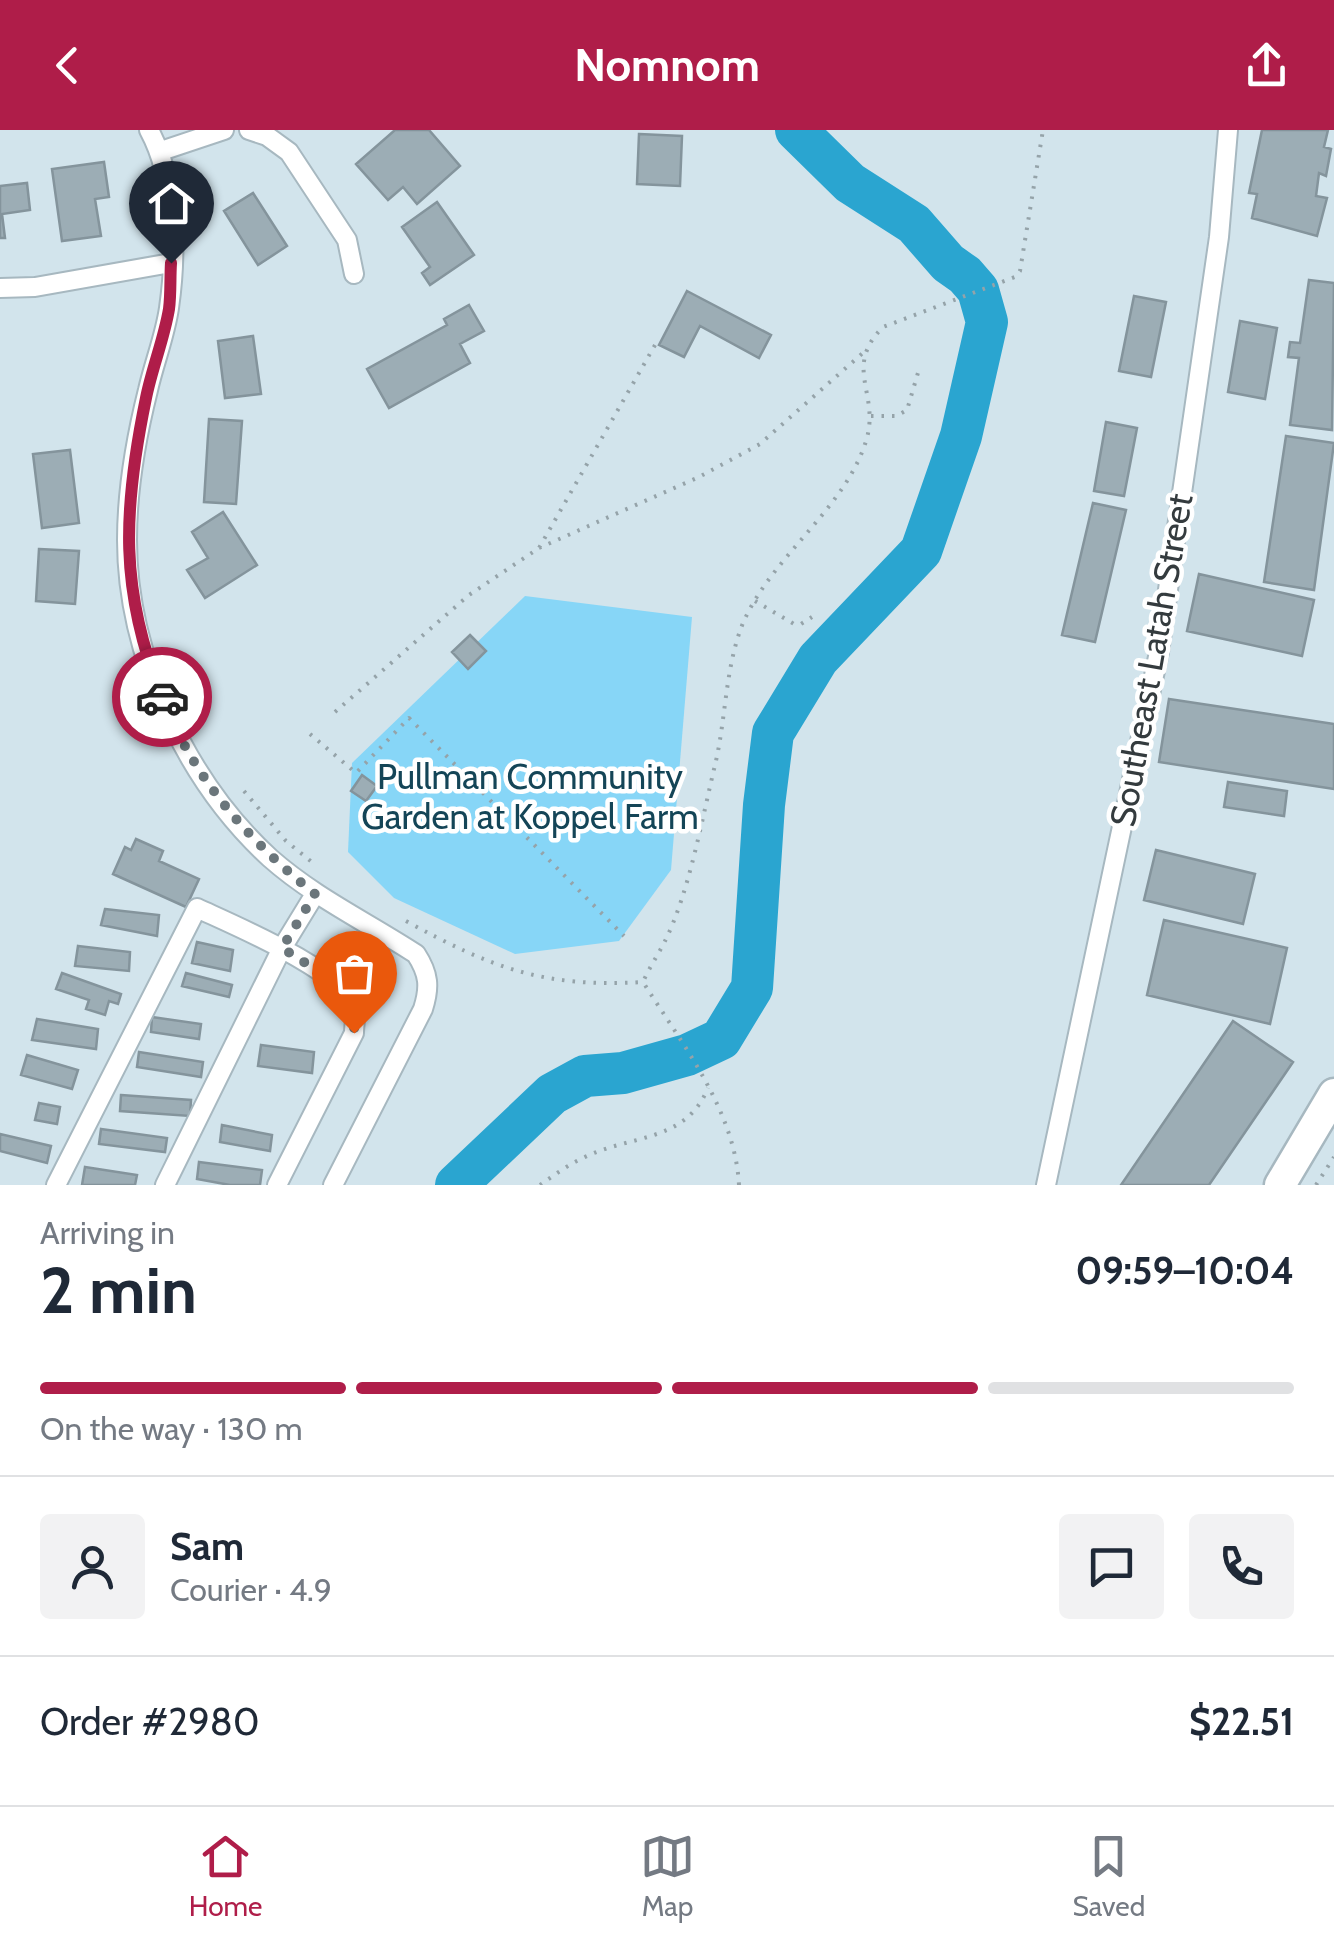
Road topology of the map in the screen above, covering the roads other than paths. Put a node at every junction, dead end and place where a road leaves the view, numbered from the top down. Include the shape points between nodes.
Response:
1 (150, 130) edge
2 (224, 130) edge
3 (249, 130) edge
4 (1228, 130) edge
5 (161, 151) junction
6 (171, 263) junction
7 (354, 274) dead end
8 (0, 288) edge
9 (315, 894) junction
10 (282, 948) junction
11 (1334, 1094) edge
12 (56, 1185) edge
13 (165, 1185) edge
14 (278, 1185) edge
15 (333, 1185) edge
16 (1046, 1185) edge
17 (1280, 1185) edge

1 - 5 street
2 - 5 street
3 - 7 street via 290,152 347,240
4 - 16 street, Southeast Latah Street via 1219,237 1159,652
5 - 6 street via 170,185
6 - 8 street
6 - 9 street via 168,309 131,476 126,541 139,629 166,708 202,777 270,857
9 - 10 street
9 - 15 street via 416,954 429,988
10 - 12 street via 196,908
10 - 13 street
10 - 14 street via 337,983 355,1006 354,1033
11 - 17 main road

